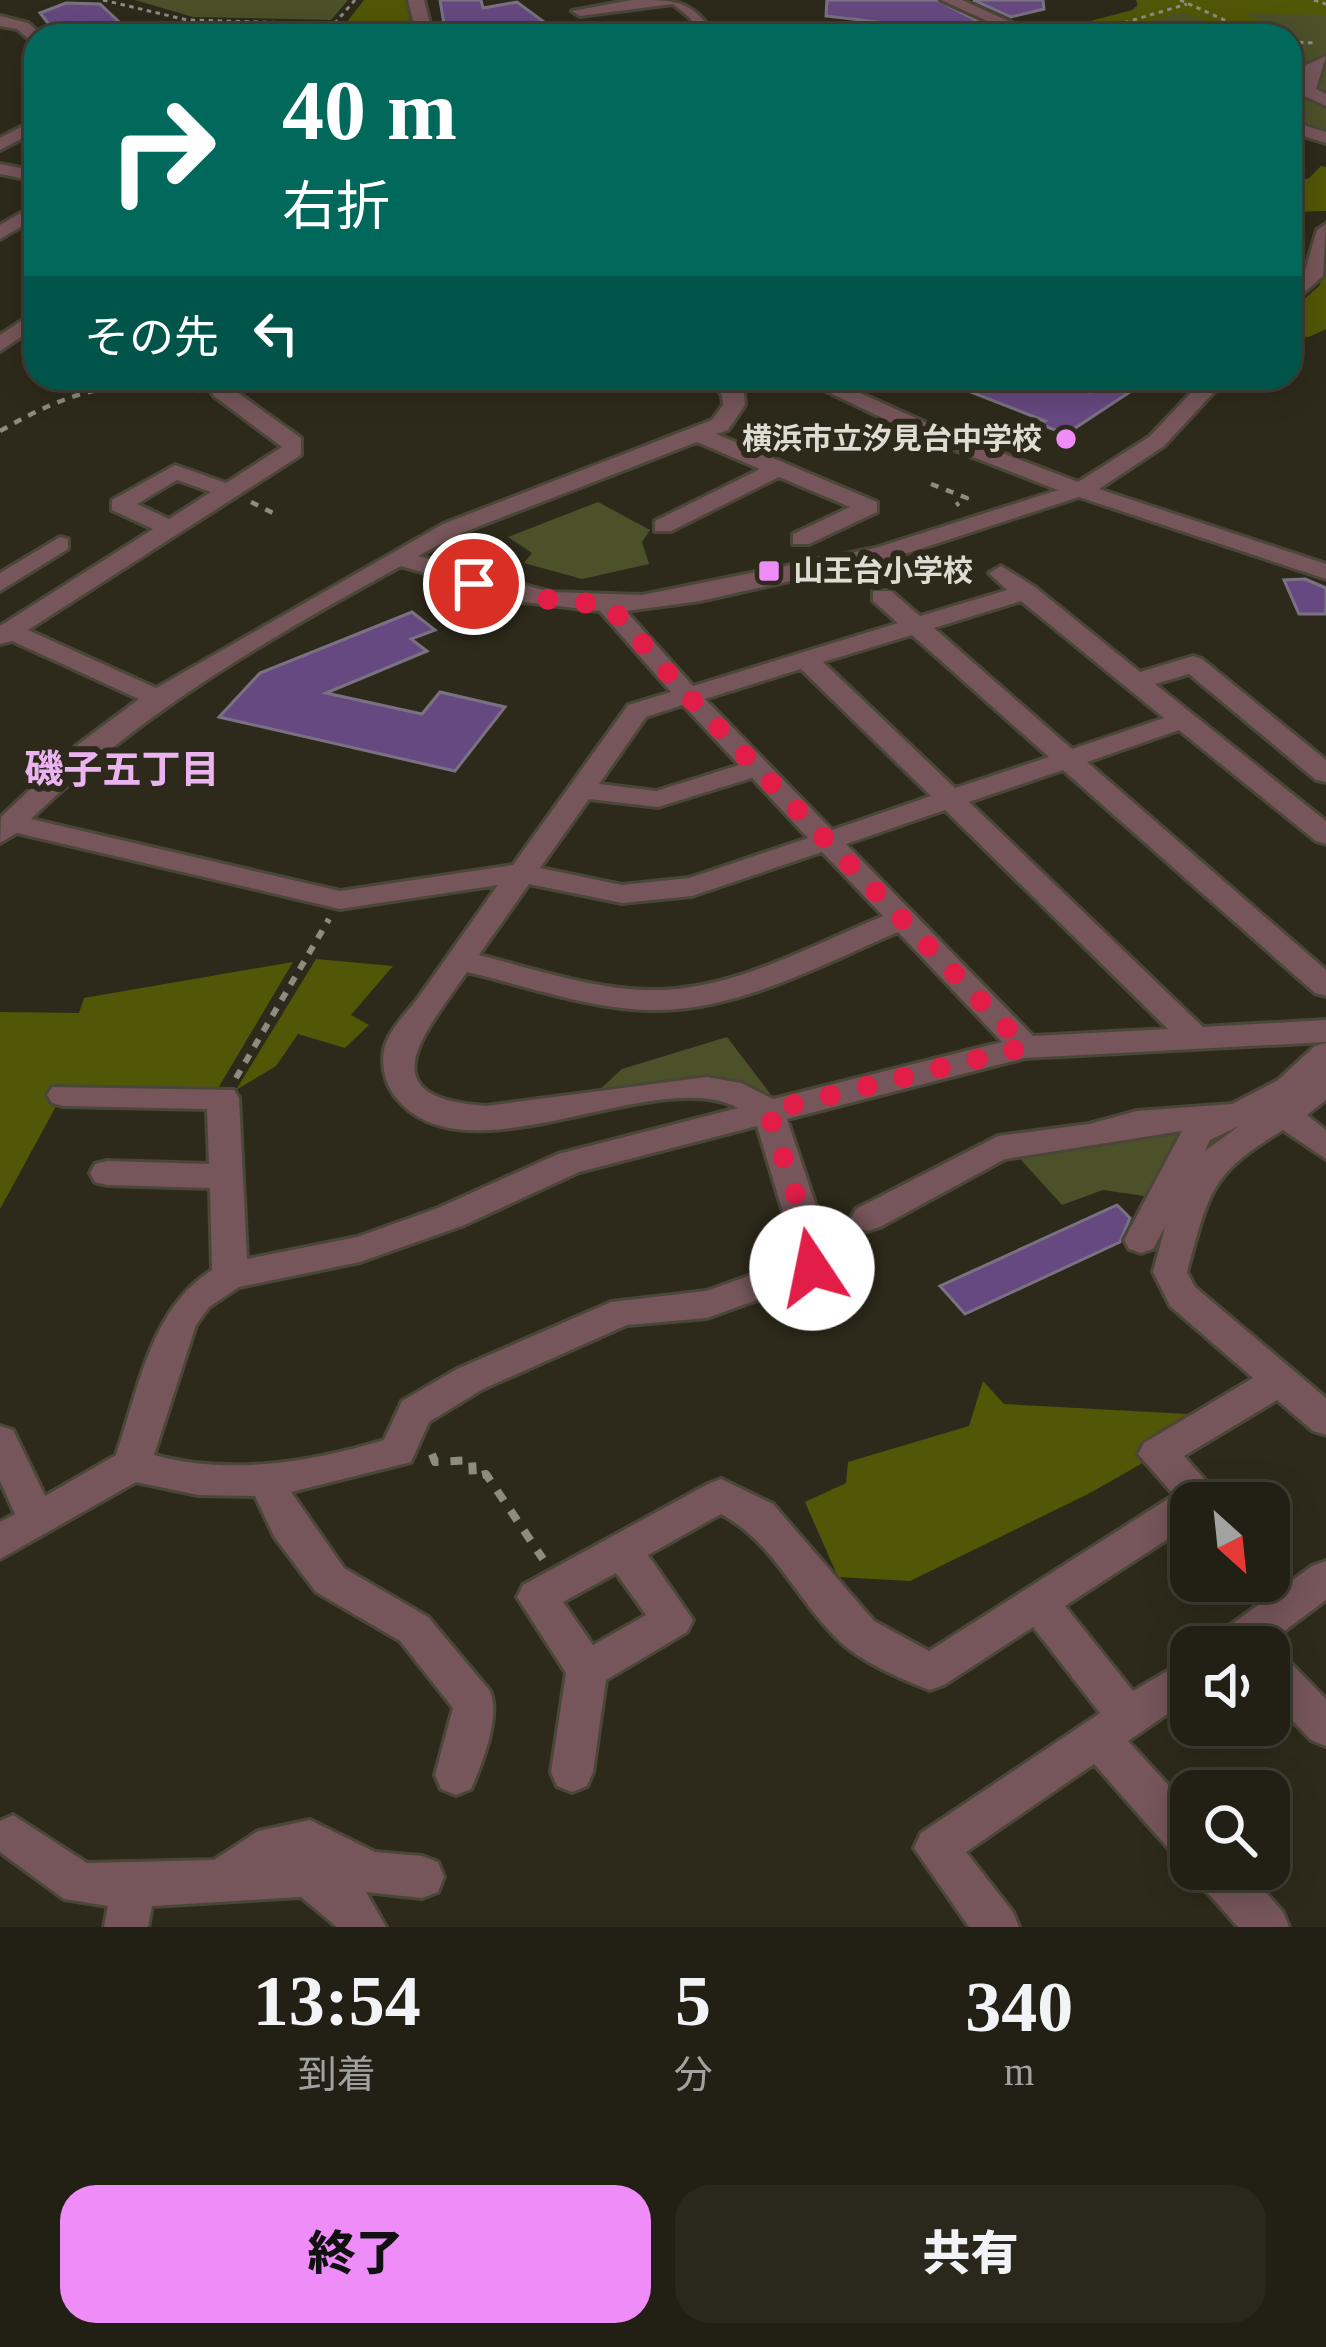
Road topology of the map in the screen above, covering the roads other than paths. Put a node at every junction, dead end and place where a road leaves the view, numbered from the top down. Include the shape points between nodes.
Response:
1 (673, 0) edge
2 (949, 0) edge
3 (580, 11) edge
4 (701, 24) edge
5 (1005, 24) edge
6 (1326, 61) edge
7 (1302, 89) edge
8 (1307, 92) junction
9 (1326, 101) edge
10 (24, 123) edge
11 (0, 145) edge
12 (1326, 230) edge
13 (1302, 257) edge
14 (1318, 260) junction
15 (1302, 287) edge
16 (18, 324) edge
17 (0, 345) edge
18 (234, 390) edge
19 (729, 390) edge
20 (836, 390) edge
21 (1207, 390) edge
22 (702, 436) junction
23 (776, 470) junction
24 (1082, 488) junction
25 (239, 496) junction
26 (663, 526) dead end
27 (172, 529) junction
28 (801, 539) dead end
29 (60, 544) dead end
30 (398, 557) junction
31 (1326, 572) edge
32 (1001, 573) dead end
33 (0, 584) edge
34 (1025, 592) junction
35 (882, 596) dead end
36 (608, 604) junction
37 (916, 626) junction
38 (8, 627) edge
39 (805, 658) junction
40 (1136, 682) junction
41 (687, 695) junction
42 (158, 698) junction
43 (1183, 720) junction
44 (1068, 760) junction
45 (757, 768) junction
46 (1326, 774) edge
47 (1326, 787) edge
48 (581, 789) junction
49 (951, 800) junction
50 (1285, 802) junction
51 (5, 828) edge
52 (1326, 835) edge
53 (828, 842) junction
54 (521, 873) junction
55 (903, 919) junction
56 (460, 961) junction
57 (1326, 986) edge
58 (1326, 1031) edge
59 (1196, 1038) junction
60 (1025, 1047) junction
61 (1326, 1054) edge
62 (1326, 1082) edge
63 (63, 1095) dead end
64 (768, 1111) junction
65 (1224, 1116) junction
66 (1287, 1116) junction
67 (1326, 1147) edge
68 (107, 1173) dead end
69 (225, 1176) junction
70 (868, 1218) dead end
71 (1141, 1240) dead end
72 (230, 1276) junction
73 (1280, 1380) junction
74 (1326, 1420) edge
75 (0, 1441) edge
76 (131, 1466) junction
77 (267, 1482) junction
78 (36, 1517) junction
79 (0, 1542) edge
80 (622, 1550) junction
81 (1326, 1578) edge
82 (1039, 1604) junction
83 (1275, 1626) edge
84 (587, 1670) junction
85 (1170, 1689) edge
86 (1290, 1692) edge
87 (1326, 1727) edge
88 (1114, 1728) junction
89 (572, 1772) dead end
90 (456, 1774) dead end
91 (1170, 1810) edge
92 (13, 1836) dead end
93 (422, 1877) dead end
94 (217, 1882) junction
95 (1234, 1890) edge
96 (130, 1906) edge
97 (364, 1927) edge
98 (997, 1927) edge
99 (1267, 1927) edge

1 - 3 street
1 - 4 street
2 - 5 street
6 - 8 street via 1312,68
7 - 8 street
8 - 9 street
10 - 11 street
12 - 14 street
13 - 14 street
14 - 15 street
16 - 17 street
18 - 25 street via 293,443
19 - 22 street via 734,405
20 - 24 street
21 - 24 street via 1190,413
22 - 23 street
22 - 30 street via 451,529
23 - 26 street
23 - 28 street via 869,507
24 - 31 street
24 - 36 street via 868,557 671,599
25 - 27 street
25 - 27 street via 175,472 120,505
27 - 38 street
29 - 33 street
30 - 36 street via 525,596
30 - 42 street
32 - 34 street
34 - 37 street
34 - 40 street
35 - 37 street
36 - 41 street
37 - 39 street
37 - 44 street
38 - 42 street
39 - 41 street
39 - 49 street
40 - 43 street
40 - 46 street via 1193,664
41 - 45 street
41 - 48 street via 637,711
42 - 51 street via 85,752
43 - 44 street
43 - 50 street
44 - 49 street
44 - 57 street
45 - 48 street via 658,799
45 - 53 street
47 - 50 street
48 - 54 street
49 - 53 street
49 - 59 street
50 - 52 street
51 - 54 street via 340,900
53 - 54 street via 692,887 622,894
53 - 55 street
54 - 56 street
55 - 56 street via 691,998 647,1000
55 - 60 street
56 - 64 street via 400,1046 400,1088 417,1106 457,1118 500,1117 723,1088
58 - 59 street
59 - 60 street
60 - 64 street
61 - 65 street via 1289,1088
62 - 66 street
63 - 69 street via 223,1098
64 - 72 street via 570,1162 360,1249
64 - 77 street via 815,1254 812,1268 707,1304 622,1312 415,1412 398,1451
65 - 70 street via 998,1148
65 - 71 street via 1198,1132
66 - 67 street
66 - 73 street via 1203,1173 1170,1272 1182,1296
68 - 69 street
69 - 72 street
72 - 76 street via 197,1297 180,1320
73 - 74 street
73 - 82 street via 1157,1454 1201,1496
75 - 78 street
76 - 77 street via 169,1478
76 - 78 street
77 - 90 street via 330,1580 414,1629 475,1704
78 - 79 street
80 - 82 street via 722,1495 759,1514 860,1634 930,1672
80 - 84 street via 537,1597
80 - 84 street via 674,1620
81 - 83 street
82 - 88 street
84 - 89 street
85 - 88 street
86 - 87 street
88 - 91 street
88 - 98 street via 935,1848
92 - 96 street via 80,1884
93 - 94 street via 371,1873 310,1841 273,1846
94 - 96 street
94 - 97 street via 308,1875 347,1903
95 - 99 street

